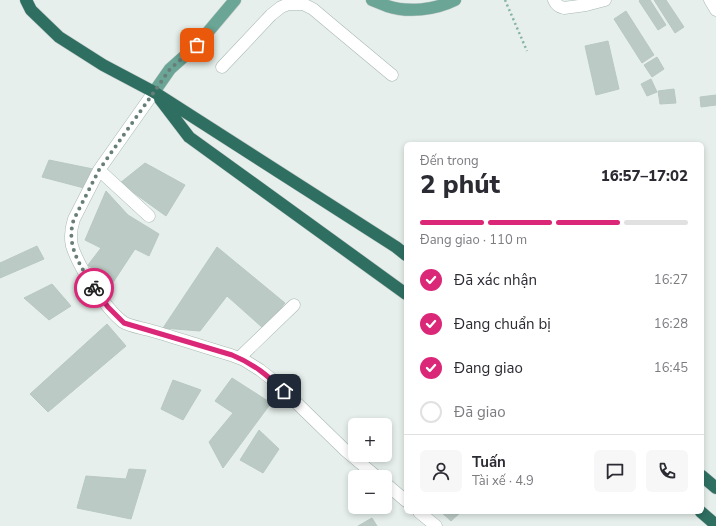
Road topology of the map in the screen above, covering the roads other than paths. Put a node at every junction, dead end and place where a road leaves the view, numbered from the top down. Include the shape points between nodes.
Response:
1 (26, 0) edge
2 (235, 0) edge
3 (372, 0) edge
4 (455, 0) edge
5 (554, 0) edge
6 (605, 0) edge
7 (710, 0) edge
8 (716, 10) edge
9 (222, 67) dead end
10 (392, 75) dead end
11 (154, 92) junction
12 (99, 170) junction
13 (149, 216) dead end
14 (404, 253) edge
15 (404, 293) edge
16 (294, 305) dead end
17 (239, 358) junction
18 (369, 470) edge
19 (704, 478) edge
20 (716, 488) edge
21 (392, 490) edge
22 (404, 499) edge
23 (421, 514) edge
24 (703, 514) edge
25 (716, 525) edge
26 (436, 526) edge

1 - 11 highway via 31,10 59,37 103,65
2 - 11 main road via 197,45 170,69
3 - 4 main road via 388,6 417,10
5 - 6 street via 564,8
7 - 8 street
9 - 10 street via 280,7 302,4 313,9
11 - 12 street
11 - 14 highway
11 - 15 highway via 189,137
12 - 13 street
12 - 17 street via 71,226 71,236 77,260 108,307 124,323
16 - 17 street
17 - 18 street via 274,381
19 - 20 highway
21 - 22 street
23 - 26 street
24 - 25 highway

